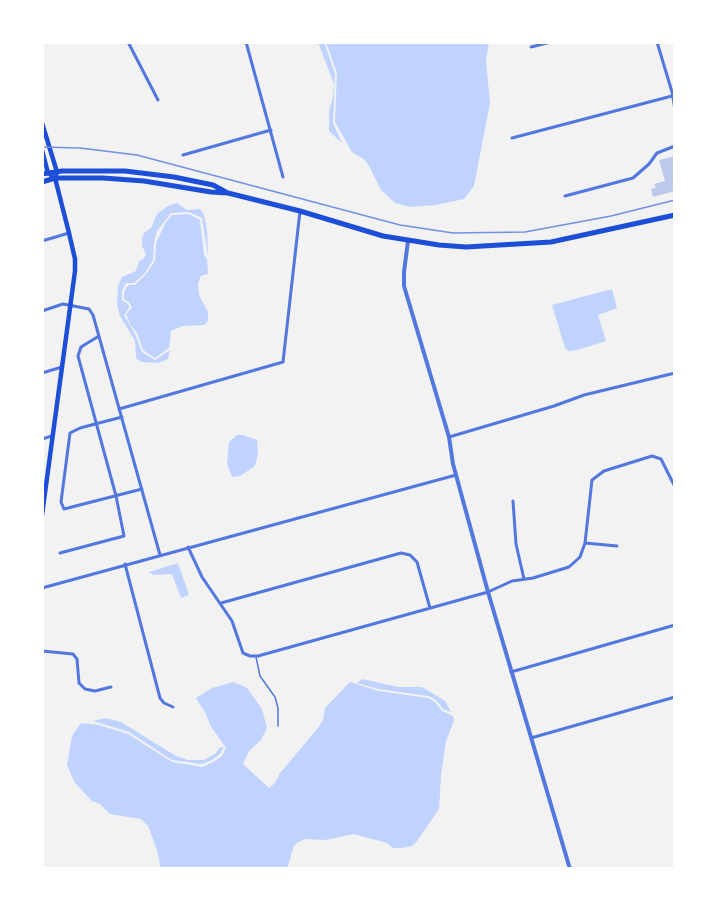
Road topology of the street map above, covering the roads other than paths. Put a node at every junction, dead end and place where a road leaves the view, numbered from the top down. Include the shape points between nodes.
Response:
1 (128, 42) edge
2 (246, 42) edge
3 (551, 42) edge
4 (657, 42) edge
5 (531, 47) dead end
6 (673, 94) edge
7 (158, 99) dead end
8 (675, 110) edge
9 (42, 123) edge
10 (271, 130) junction
11 (512, 138) dead end
12 (675, 146) edge
13 (42, 150) edge
14 (183, 155) dead end
15 (45, 173) edge
16 (56, 175) junction
17 (283, 177) dead end
18 (42, 182) edge
19 (565, 196) dead end
20 (300, 211) junction
21 (675, 215) edge
22 (69, 233) junction
23 (42, 241) edge
24 (408, 241) junction
25 (70, 306) junction
26 (42, 311) edge
27 (99, 336) junction
28 (62, 367) junction
29 (675, 372) edge
30 (42, 373) edge
31 (119, 409) junction
32 (122, 417) junction
33 (96, 424) junction
34 (53, 436) junction
35 (449, 436) junction
36 (42, 439) edge
37 (456, 475) junction
38 (675, 487) edge
39 (141, 489) junction
40 (116, 496) junction
41 (513, 501) dead end
42 (42, 515) edge
43 (585, 543) junction
44 (618, 546) dead end
45 (188, 547) junction
46 (60, 554) dead end
47 (160, 555) junction
48 (125, 564) junction
49 (524, 579) junction
50 (42, 588) edge
51 (488, 592) junction
52 (221, 603) junction
53 (430, 608) junction
54 (675, 625) edge
55 (42, 651) edge
56 (256, 656) junction
57 (511, 672) junction
58 (111, 687) dead end
59 (675, 697) edge
60 (173, 707) dead end
61 (278, 726) dead end
62 (531, 738) junction
63 (570, 869) edge

1 - 7 street
2 - 10 street
3 - 5 street
4 - 6 street
6 - 8 street
6 - 11 street
9 - 16 main road
10 - 14 street
10 - 17 street
12 - 19 street via 657,153 633,178
13 - 15 main road
15 - 16 main road
16 - 18 main road
16 - 20 main road via 228,193
16 - 22 main road
20 - 24 main road
20 - 31 street via 283,362
21 - 24 main road via 525,245 466,247
22 - 23 street
22 - 25 main road via 75,259
24 - 35 street via 404,286
25 - 26 street via 63,304
25 - 27 street via 89,309
25 - 28 main road
27 - 31 street
27 - 33 street via 81,348 78,356
28 - 30 street
28 - 34 main road
29 - 35 street
31 - 32 street
32 - 33 street
32 - 39 street
33 - 40 street
33 - 40 street via 70,433 61,502 64,509
34 - 36 street
34 - 42 main road
35 - 37 street
37 - 45 street
37 - 51 street
38 - 43 street via 661,459 652,456 604,471 592,480
39 - 40 street
39 - 47 street
40 - 46 street via 124,536
41 - 49 street
43 - 44 street
43 - 49 street via 580,557 569,567
45 - 47 street
45 - 52 street via 202,578
47 - 48 street
48 - 50 street
48 - 60 street via 160,698
49 - 51 street
51 - 53 street
51 - 57 street
52 - 53 street via 401,553 417,562
52 - 56 street via 243,653
53 - 56 street
54 - 57 street
55 - 58 street via 73,654 79,683 85,689
56 - 61 lane via 260,676 275,697
57 - 62 street
59 - 62 street
62 - 63 street

